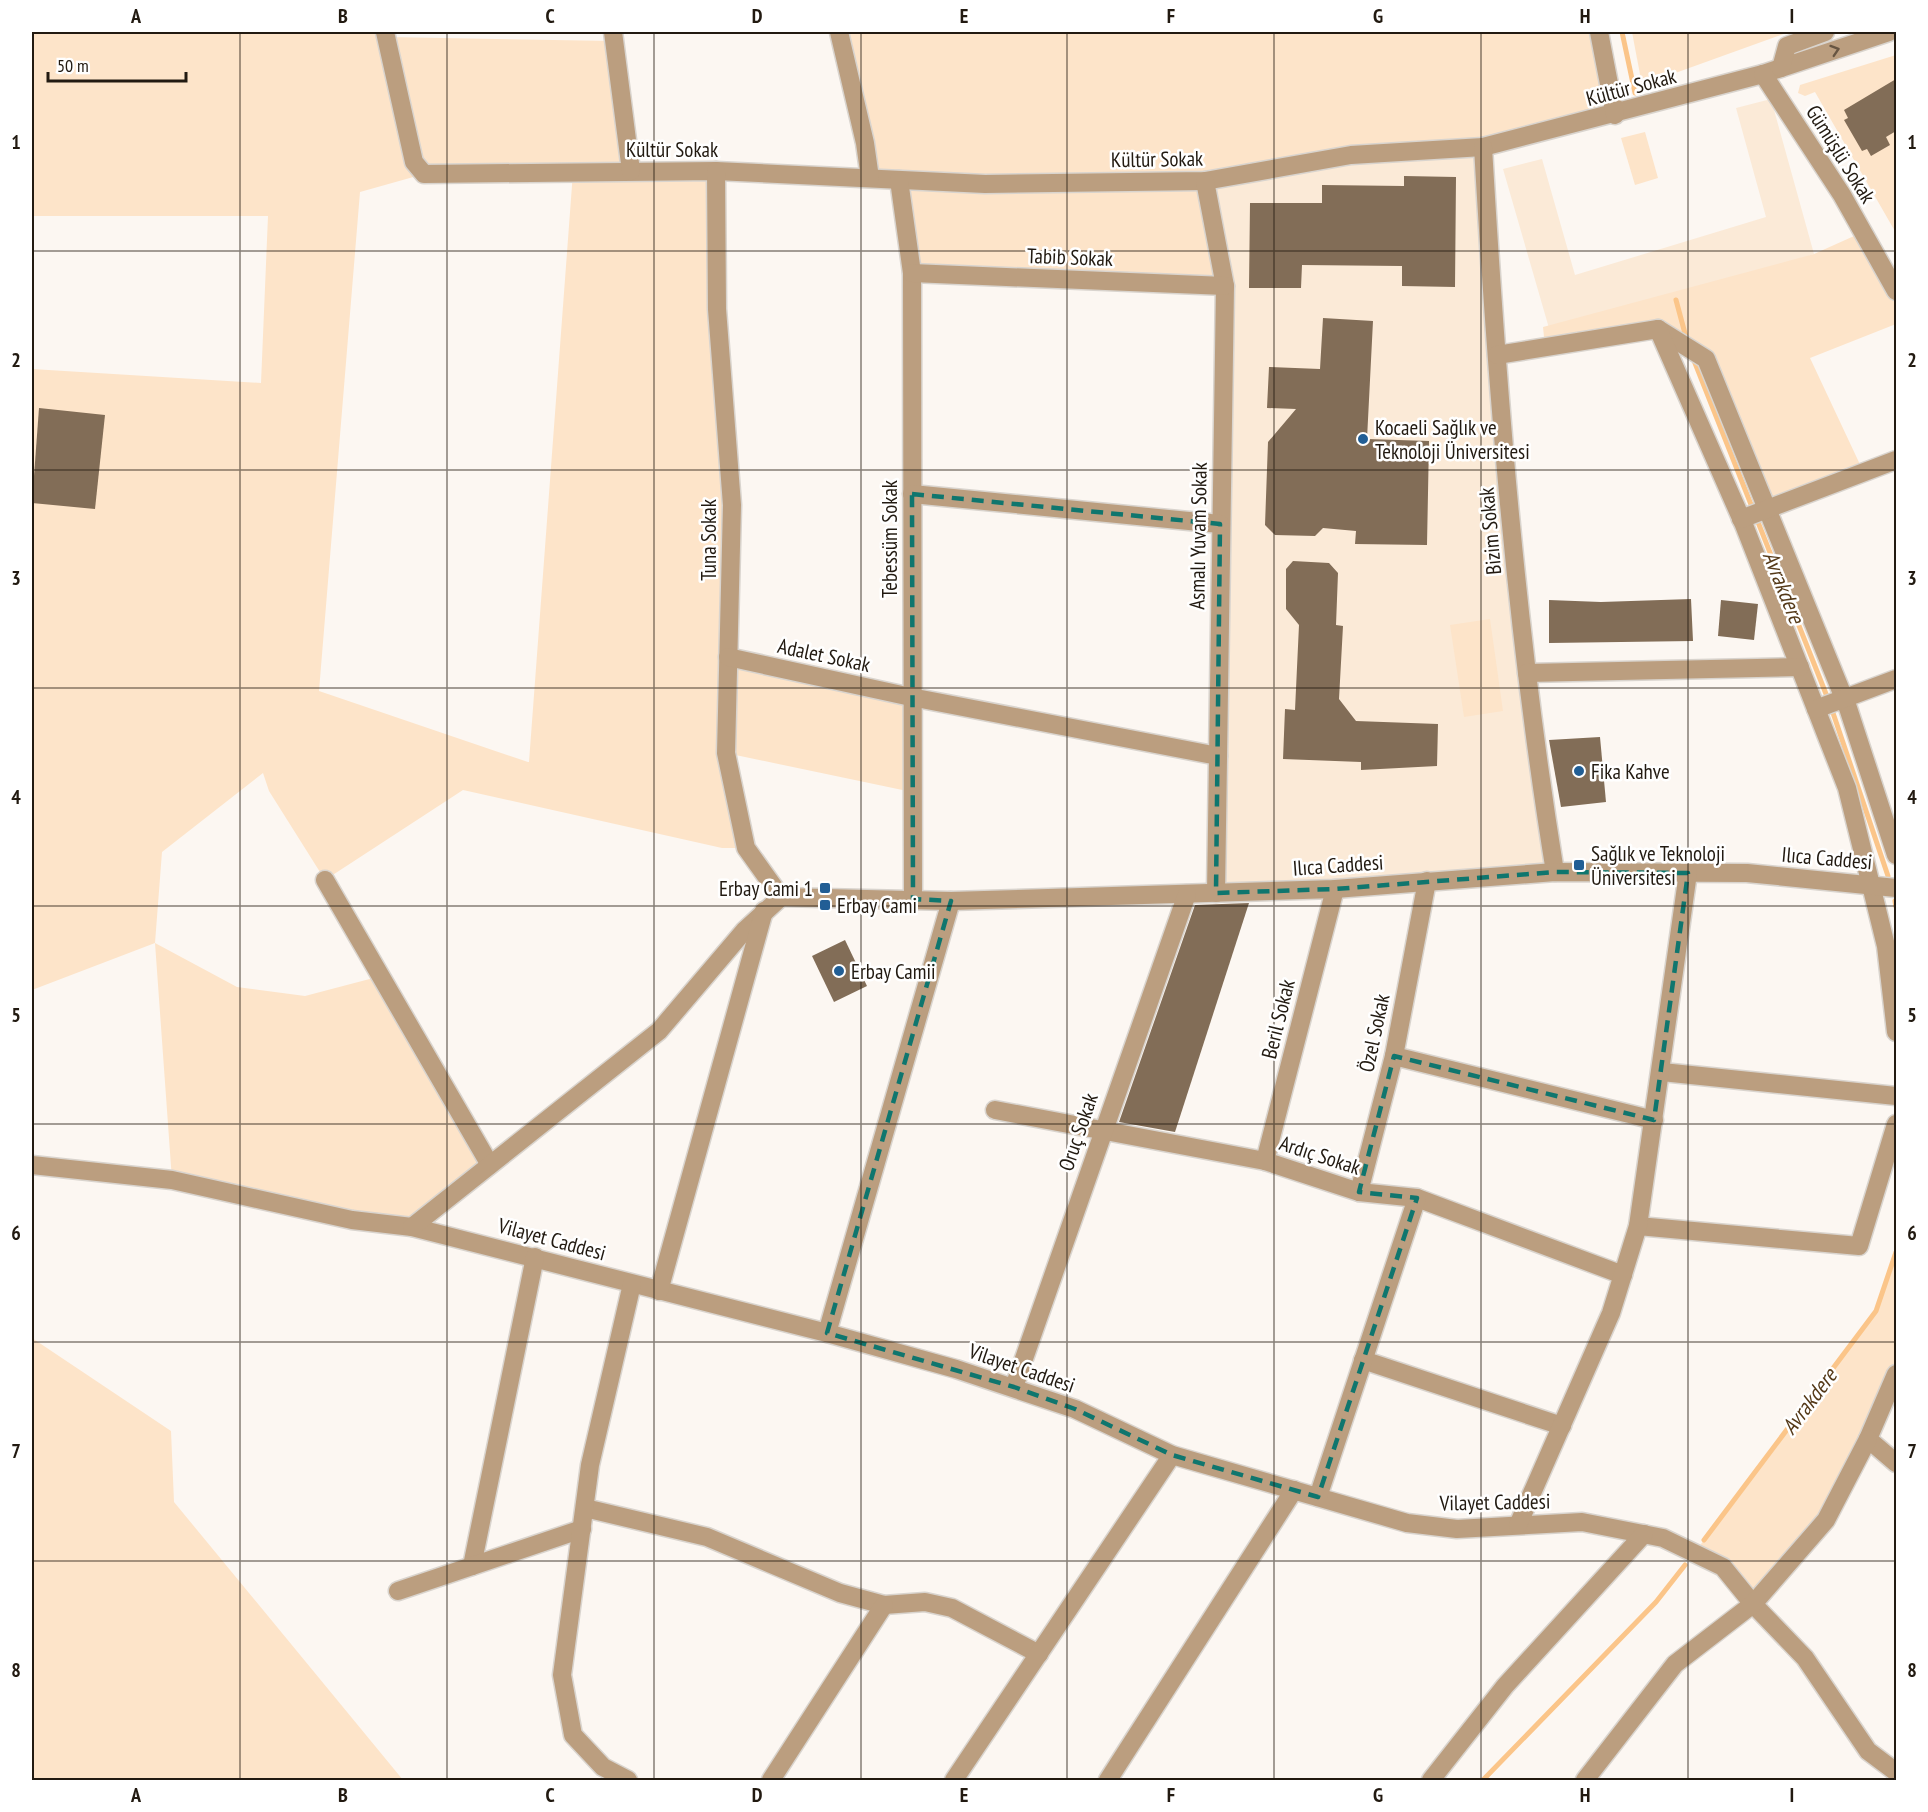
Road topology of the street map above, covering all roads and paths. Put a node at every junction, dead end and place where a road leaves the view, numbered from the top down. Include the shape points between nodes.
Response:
1 (385, 32) edge
2 (613, 32) edge
3 (839, 32) edge
4 (1599, 32) edge
5 (1826, 32) edge
6 (1889, 32) edge
7 (1781, 68) junction
8 (1763, 74) junction
9 (1615, 115) junction
10 (1483, 147) junction
11 (631, 171) junction
12 (716, 171) junction
13 (870, 178) junction
14 (899, 180) junction
15 (1205, 181) junction
16 (912, 273) junction
17 (1225, 286) junction
18 (1896, 291) edge
19 (1658, 329) junction
20 (1497, 355) junction
21 (1896, 460) edge
22 (912, 494) junction
23 (1769, 509) junction
24 (1742, 519) junction
25 (1220, 524) junction
26 (728, 657) junction
27 (1800, 667) junction
28 (1527, 673) junction
29 (1896, 679) edge
30 (911, 697) junction
31 (1845, 699) junction
32 (1816, 709) junction
33 (1218, 756) junction
34 (1896, 855) edge
35 (1555, 872) junction
36 (1688, 873) junction
37 (325, 880) dead end
38 (1427, 881) junction
39 (1873, 885) junction
40 (1896, 888) edge
41 (1335, 890) junction
42 (1216, 893) junction
43 (1187, 894) junction
44 (781, 897) junction
45 (913, 899) junction
46 (951, 901) junction
47 (765, 910) junction
48 (1896, 1032) edge
49 (1394, 1056) junction
50 (1662, 1072) junction
51 (1896, 1096) edge
52 (995, 1110) dead end
53 (1654, 1120) junction
54 (1896, 1124) edge
55 (1102, 1130) junction
56 (1265, 1161) junction
57 (32, 1165) edge
58 (490, 1165) junction
59 (1359, 1192) junction
60 (1417, 1198) junction
61 (1638, 1226) junction
62 (412, 1227) junction
63 (535, 1257) junction
64 (1623, 1275) junction
65 (632, 1284) junction
66 (659, 1291) junction
67 (827, 1333) junction
68 (1363, 1360) junction
69 (1896, 1374) edge
70 (1014, 1387) junction
71 (1562, 1426) junction
72 (1868, 1438) junction
73 (1172, 1455) junction
74 (1896, 1463) edge
75 (1294, 1490) junction
76 (1318, 1497) junction
77 (585, 1508) junction
78 (1518, 1525) junction
79 (582, 1529) junction
80 (1644, 1534) junction
81 (472, 1566) junction
82 (398, 1591) dead end
83 (1753, 1604) junction
84 (884, 1605) junction
85 (1039, 1654) junction
86 (1896, 1772) edge
87 (628, 1780) edge
88 (771, 1780) edge
89 (954, 1780) edge
90 (1108, 1780) edge
91 (1431, 1780) edge
92 (1585, 1780) edge

1 - 11 street, Kültür Sokak via 414,162 424,174
2 - 11 street
3 - 13 street
4 - 9 street
5 - 7 street via 1787,46
7 -> 6 street, Kültür Sokak
7 - 8 street, Kültür Sokak
8 - 9 street, Kültür Sokak
8 - 18 street, Gümüşlü Sokak via 1842,195
9 - 10 street, Kültür Sokak
10 - 15 street, Kültür Sokak via 1352,155
10 - 20 street, Bizim Sokak
11 - 12 street, Kültür Sokak
12 - 13 street, Kültür Sokak
12 - 26 street, Tuna Sokak via 717,309 732,505
13 - 14 street, Kültür Sokak
14 - 15 street, Kültür Sokak via 984,184
14 - 16 street, Tebessüm Sokak
15 - 17 street, Asmalı Yuvam Sokak
16 - 17 street, Tabib Sokak
16 - 22 street, Tebessüm Sokak
17 - 25 street, Asmalı Yuvam Sokak
19 - 20 street
19 - 23 street via 1706,359
19 - 24 street
20 - 28 street, Bizim Sokak
21 - 23 street
22 - 25 street
22 - 30 street, Tebessüm Sokak
23 - 24 street
23 - 31 street
24 - 27 street
25 - 33 street, Asmalı Yuvam Sokak
26 - 30 street, Adalet Sokak
26 - 44 street, Tuna Sokak via 726,753 746,848
27 - 28 street
27 - 32 street
28 - 35 street, Bizim Sokak
29 - 31 street
30 - 33 street, Adalet Sokak
30 - 45 street, Tebessüm Sokak
31 - 32 street
31 - 34 street
32 - 39 street via 1847,788
33 - 42 street, Asmalı Yuvam Sokak
35 - 36 street, Ilıca Caddesi
35 - 38 street, Ilıca Caddesi
36 - 39 street, Ilıca Caddesi via 1747,873
36 - 50 street
37 - 58 street
38 - 41 street, Ilıca Caddesi
38 - 49 street, Özel Sokak
39 - 40 street, Ilıca Caddesi
39 - 48 street via 1886,945
41 - 42 street, Ilıca Caddesi
41 - 56 street, Beril Sokak
42 - 43 street, Ilıca Caddesi
43 - 46 street, Ilıca Caddesi
43 - 55 street, Oruç Sokak
44 - 45 street, Ilıca Caddesi
44 - 47 street
45 - 46 street, Ilıca Caddesi
46 - 67 street
47 - 58 street via 659,1030
47 - 66 street
49 - 53 street
49 - 59 street, Özel Sokak
50 - 51 street
50 - 53 street
52 - 55 street, Ardıç Sokak
53 - 61 street
54 - 61 street via 1859,1246
55 - 56 street, Ardıç Sokak
55 - 70 street, Oruç Sokak
56 - 59 street, Ardıç Sokak
57 - 62 street, Vilayet Caddesi via 172,1180 352,1220
58 - 62 street
59 - 60 street, Ardıç Sokak
60 - 64 street, Ardıç Sokak
60 - 68 street
61 - 64 street
62 - 63 street, Vilayet Caddesi
63 - 65 street, Vilayet Caddesi
63 - 81 street
64 - 71 street via 1611,1314
65 - 66 street, Vilayet Caddesi
65 - 77 street via 590,1465
66 - 67 street, Vilayet Caddesi
67 - 70 street, Vilayet Caddesi
68 - 71 street
68 - 76 street
69 - 72 street
70 - 73 street, Vilayet Caddesi via 1075,1409
71 - 78 street
72 - 74 street
72 - 83 street via 1826,1520
73 - 75 street, Vilayet Caddesi
73 - 85 street
75 - 76 street, Vilayet Caddesi
75 - 90 street
76 - 78 street, Vilayet Caddesi via 1407,1523 1457,1529
77 - 79 street
77 - 84 street via 707,1537 840,1593
78 - 80 street, Vilayet Caddesi via 1582,1522
79 - 81 street
79 - 87 street via 562,1675 573,1735 603,1767
80 - 83 street, Vilayet Caddesi via 1663,1538 1723,1567
80 - 91 street via 1505,1686
81 - 82 street
83 - 86 street, Vilayet Caddesi via 1805,1658 1868,1751
83 - 92 street via 1676,1664
84 - 85 street via 925,1602 952,1608
84 - 88 street
85 - 89 street

